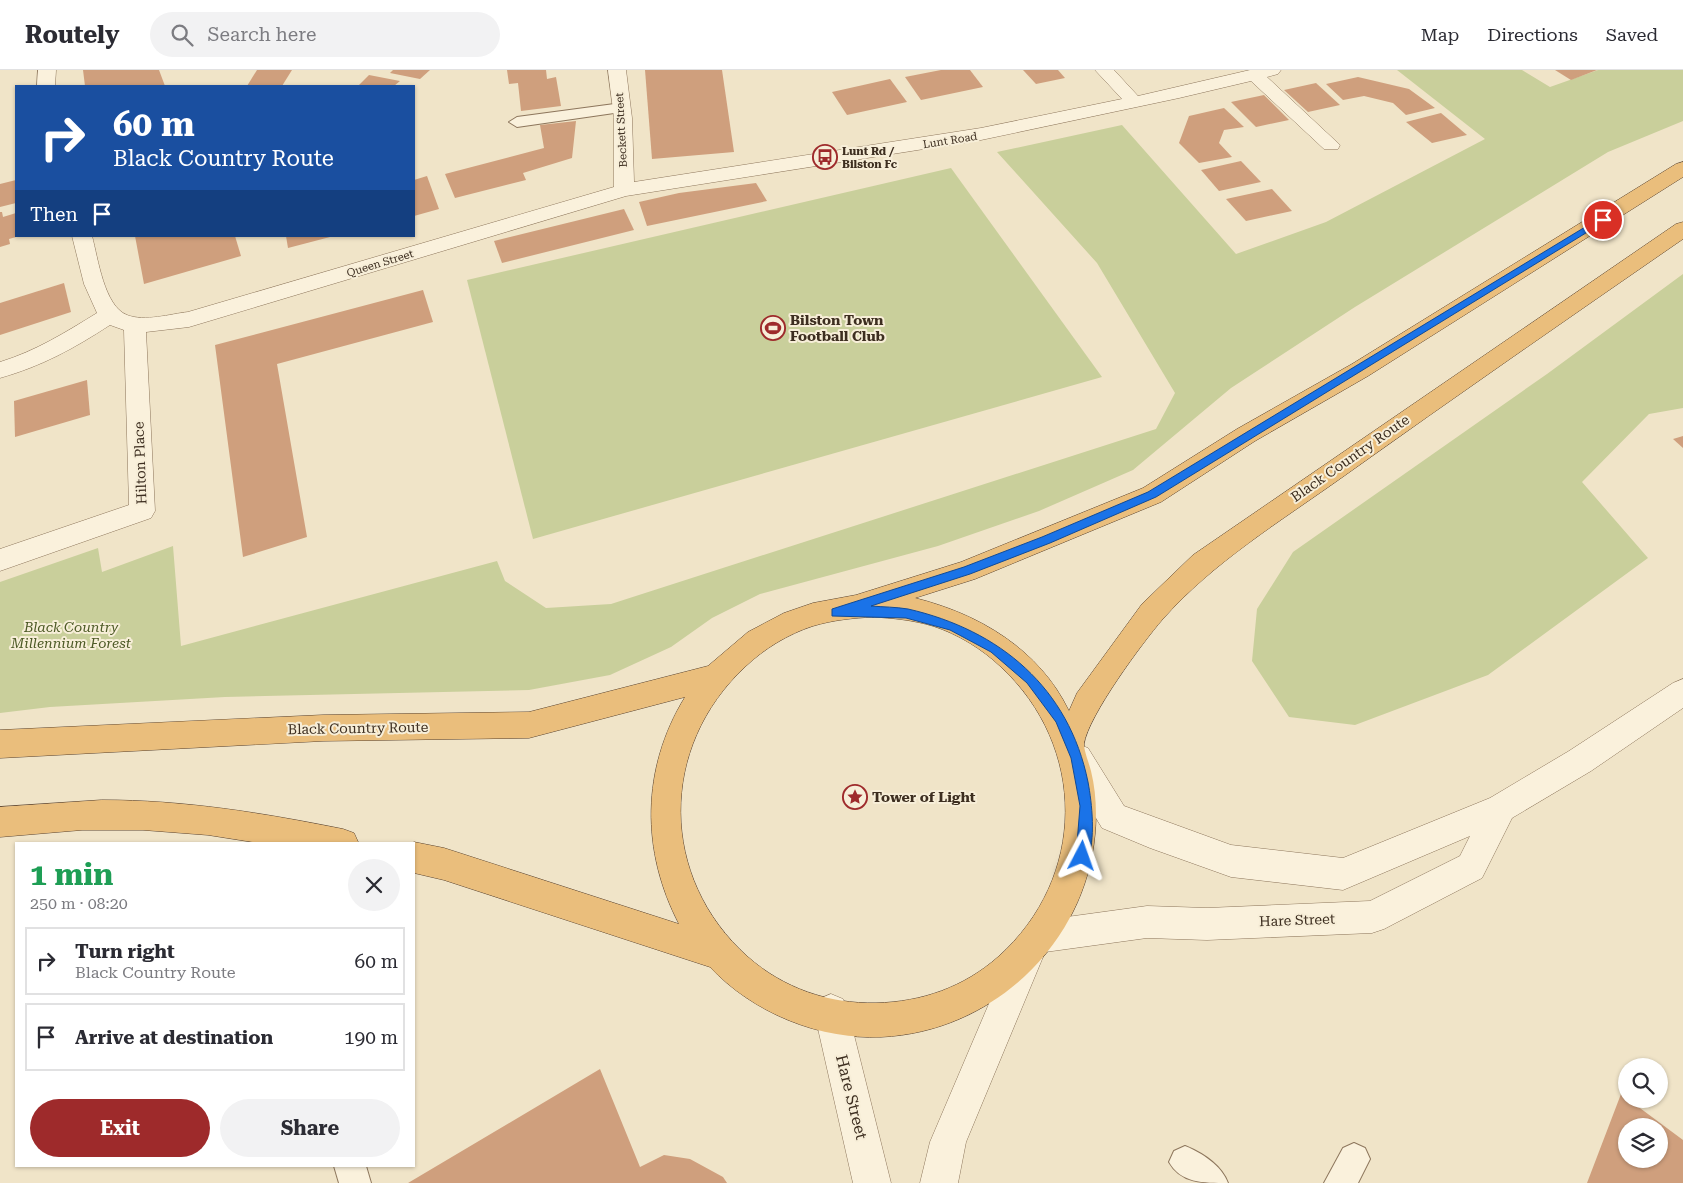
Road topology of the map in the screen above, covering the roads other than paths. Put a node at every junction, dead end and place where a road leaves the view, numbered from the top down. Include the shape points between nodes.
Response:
1 (47, 70) edge
2 (617, 70) edge
3 (1104, 70) edge
4 (1264, 72) edge
5 (46, 85) edge
6 (1134, 102) junction
7 (622, 108) junction
8 (517, 122) dead end
9 (1331, 144) dead end
10 (1683, 168) edge
11 (624, 190) junction
12 (1683, 229) edge
13 (82, 237) edge
14 (108, 316) junction
15 (135, 325) junction
16 (0, 370) edge
17 (0, 560) edge
18 (836, 612) junction
19 (711, 678) junction
20 (1683, 692) edge
21 (0, 744) edge
22 (1074, 749) junction
23 (1501, 808) junction
24 (0, 822) edge
25 (333, 842) edge
26 (415, 858) edge
27 (1035, 947) junction
28 (723, 954) junction
29 (831, 1011) junction
30 (1186, 1162) dead end
31 (350, 1167) edge
32 (355, 1183) edge
33 (872, 1183) edge
34 (939, 1183) edge
35 (1212, 1183) edge

1 - 5 street
2 - 7 street, Beckett Street
3 - 6 street
4 - 6 street, Lunt Road
4 - 9 street
6 - 11 street, Lunt Road via 972,136
7 - 8 lane
7 - 11 street, Beckett Street
10 - 18 highway via 1360,370 1246,435 1152,494 966,571
11 - 15 street, Queen Street via 189,320 163,325
12 - 22 highway, Black Country Route via 1202,563 1152,612 1115,661 1087,702
13 - 14 street via 95,289
14 - 15 street, Queen Street
14 - 16 street via 62,345
15 - 17 street, Hilton Place via 142,511
18 - 19 highway via 768,635
18 - 22 highway via 860,610 906,614 952,626 974,636 1007,658 1047,698
19 - 21 highway, Black Country Route via 529,725 323,728
19 - 28 highway via 687,711 670,748 660,811 665,855 681,898 706,937
20 - 23 street via 1580,761
22 - 23 street via 1113,817 1231,861 1343,874
22 - 27 highway via 1086,806 1082,856 1073,887
23 - 27 street, Hare Street via 1471,867 1372,917 1207,924 1147,922
24 - 25 highway via 58,816 163,816 257,827
26 - 28 highway via 444,864
27 - 29 highway via 1013,968 973,994 928,1010 880,1016
27 - 34 street via 948,1142
28 - 29 highway via 772,990 801,1003
29 - 33 street, Hare Street
30 - 35 lane
31 - 32 lane

